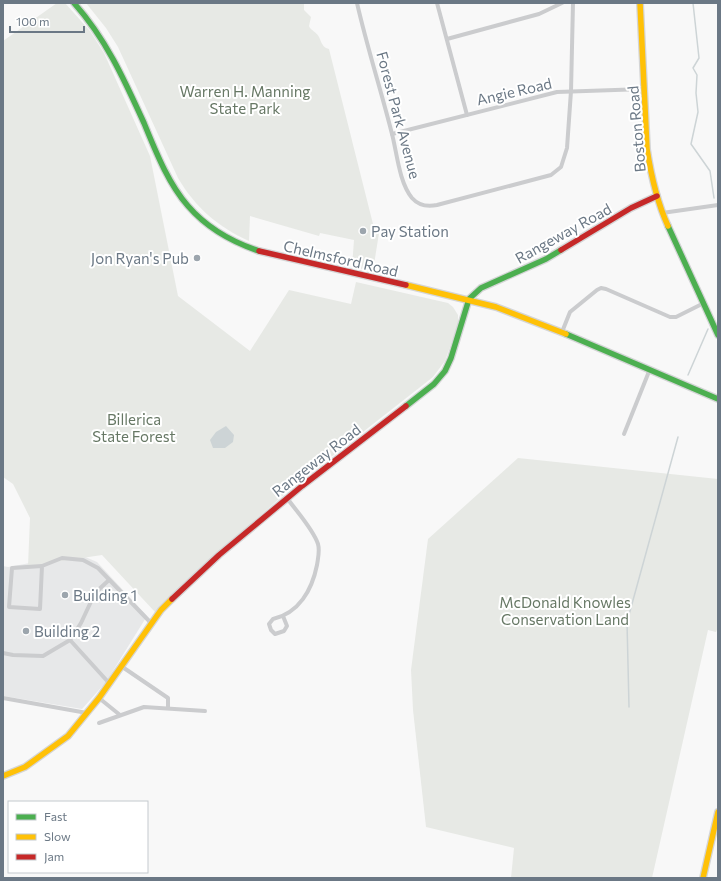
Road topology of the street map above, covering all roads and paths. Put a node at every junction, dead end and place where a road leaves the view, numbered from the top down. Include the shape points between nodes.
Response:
1 (74, 3) edge
2 (357, 3) edge
3 (437, 3) edge
4 (562, 3) edge
5 (573, 3) edge
6 (640, 3) edge
7 (447, 39) junction
8 (644, 89) junction
9 (570, 91) junction
10 (467, 115) junction
11 (392, 134) junction
12 (657, 196) junction
13 (718, 205) edge
14 (662, 213) junction
15 (469, 299) junction
16 (704, 303) junction
17 (562, 332) junction
18 (718, 335) edge
19 (650, 369) junction
20 (718, 398) edge
21 (624, 434) dead end
22 (287, 498) junction
23 (42, 566) junction
24 (109, 580) junction
25 (283, 616) junction
26 (151, 623) junction
27 (70, 640) junction
28 (3, 653) edge
29 (121, 666) junction
30 (109, 683) junction
31 (3, 698) edge
32 (99, 698) junction
33 (168, 708) junction
34 (205, 711) dead end
35 (87, 713) junction
36 (120, 715) junction
37 (99, 723) dead end
38 (3, 776) edge
39 (718, 812) edge
40 (703, 878) edge

1 - 15 main road, Chelmsford Road via 96,28 115,60 168,177 181,198 210,227 235,243 259,251
2 - 11 street, Forest Park Avenue
3 - 7 street
4 - 7 street via 539,14
5 - 9 street, Forest Park Avenue
6 - 8 main road, Boston Road
7 - 10 street
8 - 9 street, Angie Road
8 - 12 main road, Boston Road via 647,149
9 - 10 street, Angie Road via 538,96
9 - 11 street, Forest Park Avenue via 567,148 564,161 557,171 551,175 437,205 427,207 409,194 404,185
10 - 11 street, Angie Road
12 - 14 main road, Boston Road
12 - 15 main road, Rangeway Road via 631,208 546,259 481,288
13 - 14 street
14 - 16 main road, Boston Road
15 - 17 main road, Chelmsford Road
15 - 22 main road, Rangeway Road via 451,358 445,371 434,384
16 - 17 street via 670,318 601,288 570,312
16 - 18 main road, Boston Road
17 - 19 main road, Chelmsford Road
19 - 20 main road, Chelmsford Road
19 - 21 street
22 - 25 street via 318,543 320,550 309,590 304,598
22 - 26 main road, Rangeway Road via 219,555 160,610
23 - 23 street via 40,609 10,607 12,568
23 - 24 street via 62,558 83,560 98,568
24 - 26 street
24 - 27 street via 95,593
25 - 25 street via 273,619 270,624 275,634 284,631 287,626
26 - 29 main road, Rangeway Road
27 - 28 street via 43,656 13,656
27 - 30 street
29 - 30 main road, Rangeway Road
29 - 33 street via 168,698
30 - 32 main road, Rangeway Road
31 - 35 street
32 - 35 main road, Rangeway Road
32 - 36 street
33 - 34 street
33 - 36 street via 144,707
35 - 38 main road, Rangeway Road via 68,736 25,767
36 - 37 street
39 - 40 main road

